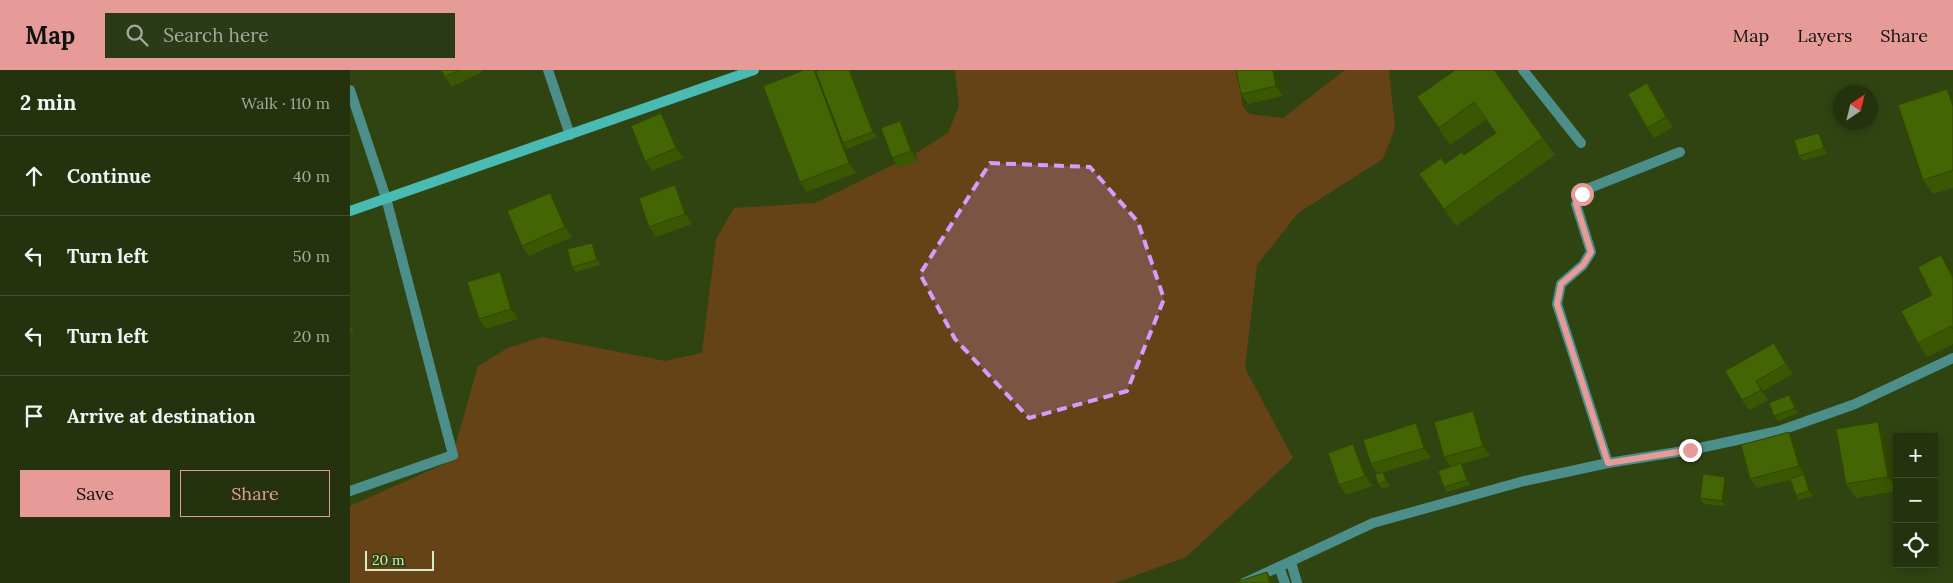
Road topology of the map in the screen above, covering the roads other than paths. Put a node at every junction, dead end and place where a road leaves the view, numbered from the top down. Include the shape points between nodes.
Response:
1 (548, 70) edge
2 (754, 70) edge
3 (1523, 70) edge
4 (350, 90) edge
5 (570, 135) junction
6 (1581, 143) dead end
7 (1680, 152) dead end
8 (386, 198) junction
9 (350, 211) edge
10 (1953, 358) edge
11 (1608, 463) junction
12 (350, 491) edge
13 (1291, 562) junction
14 (1279, 567) junction
15 (1244, 583) edge
16 (1285, 583) edge
17 (1297, 583) edge

1 - 5 street
2 - 5 street
3 - 6 street
4 - 8 street
5 - 8 street
7 - 11 street via 1587,189 1576,204 1591,252 1583,265 1561,284 1557,304
8 - 9 street
8 - 12 street via 452,455
10 - 11 street via 1855,404 1779,431
11 - 13 street via 1524,481 1373,523
13 - 14 street
13 - 17 street
14 - 15 street
14 - 16 street

